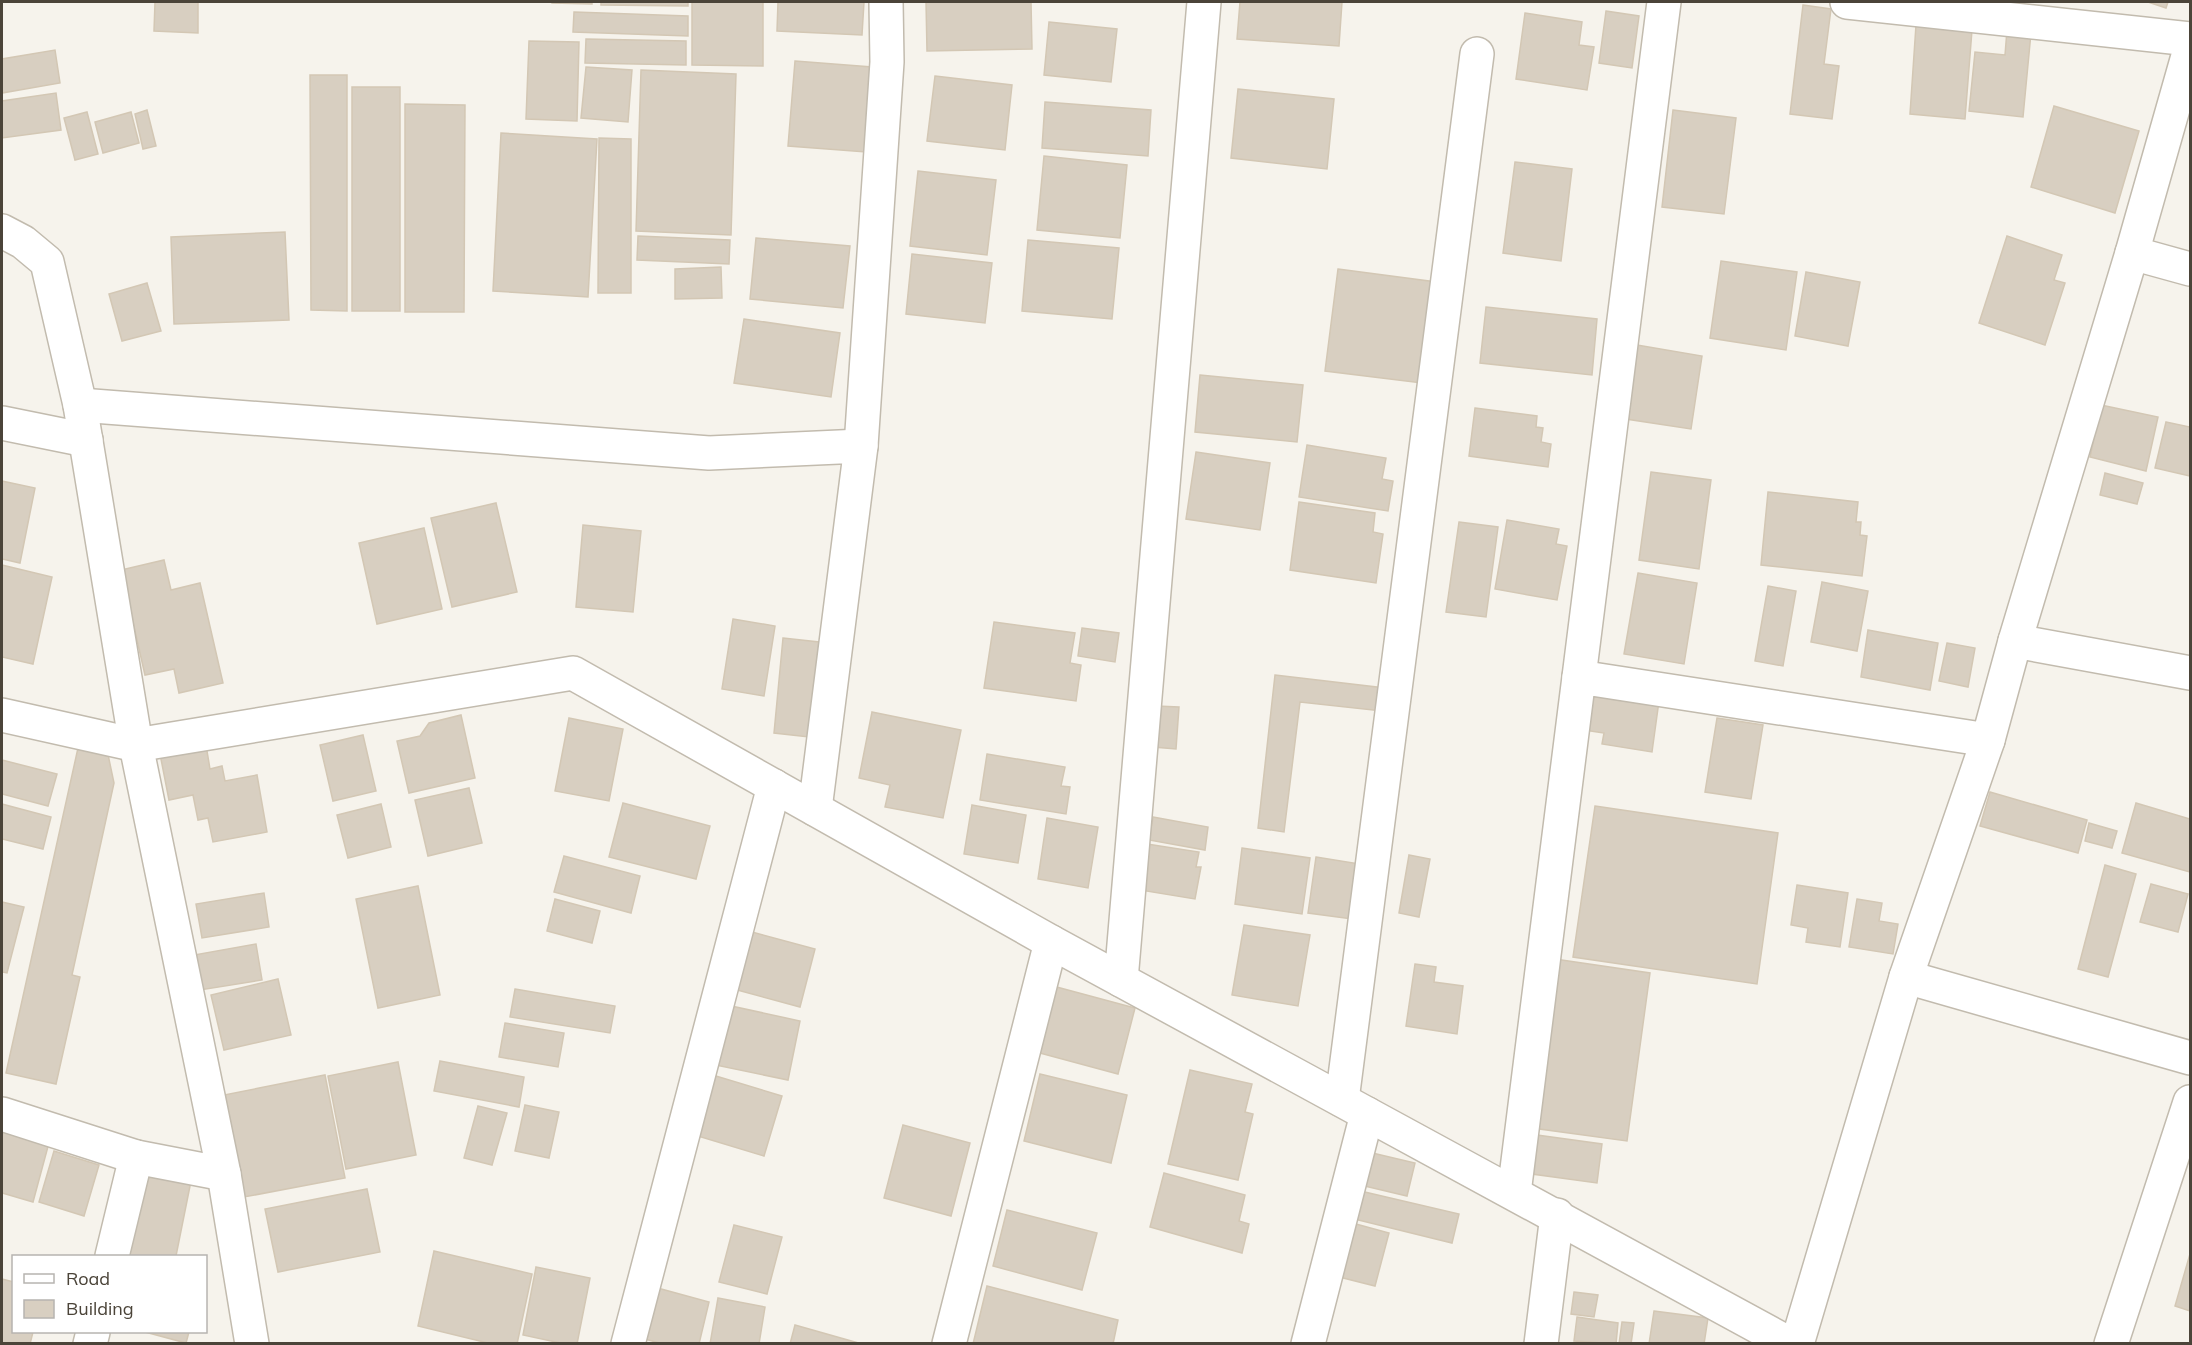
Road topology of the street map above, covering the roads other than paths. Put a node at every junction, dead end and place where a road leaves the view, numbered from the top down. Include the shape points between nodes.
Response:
1 (886, 2) edge
2 (1204, 2) edge
3 (1664, 2) edge
4 (1847, 2) edge
5 (2190, 39) edge
6 (2190, 49) edge
7 (1477, 54) dead end
8 (2, 231) edge
9 (2132, 253) junction
10 (2190, 269) edge
11 (80, 405) junction
12 (2, 423) edge
13 (86, 440) junction
14 (861, 446) junction
15 (2015, 641) junction
16 (2190, 674) edge
17 (1580, 677) junction
18 (2, 715) edge
19 (1988, 740) junction
20 (136, 745) junction
21 (774, 786) junction
22 (815, 809) junction
23 (1051, 942) junction
24 (1906, 977) junction
25 (1121, 980) junction
26 (2190, 1058) edge
27 (2190, 1102) edge
28 (1355, 1107) junction
29 (2, 1114) edge
30 (136, 1157) junction
31 (224, 1174) junction
32 (1514, 1193) junction
33 (1557, 1215) junction
34 (112, 1255) edge
35 (252, 1344) edge
36 (627, 1344) edge
37 (949, 1344) edge
38 (1308, 1344) edge
39 (1541, 1344) edge
40 (1790, 1344) edge
41 (1797, 1344) edge
42 (2111, 1344) edge

1 - 14 street via 887,63
2 - 25 street
3 - 17 street
4 - 5 street
6 - 9 street
7 - 28 street
8 - 11 street via 47,262
9 - 10 street
9 - 15 street
11 - 13 street
11 - 14 street via 709,453
12 - 13 street
13 - 20 street
14 - 22 street
15 - 16 street
15 - 19 street
17 - 19 street
17 - 32 street
18 - 20 street
19 - 24 street
20 - 21 street via 573,673
20 - 31 street
21 - 22 street
21 - 36 street
22 - 23 street
23 - 25 street
23 - 37 street
24 - 26 street
24 - 41 street
25 - 28 street
27 - 42 street
28 - 32 street
28 - 38 street
29 - 30 street
30 - 31 street
30 - 34 street
31 - 35 street
32 - 33 street
33 - 39 street
33 - 40 street

